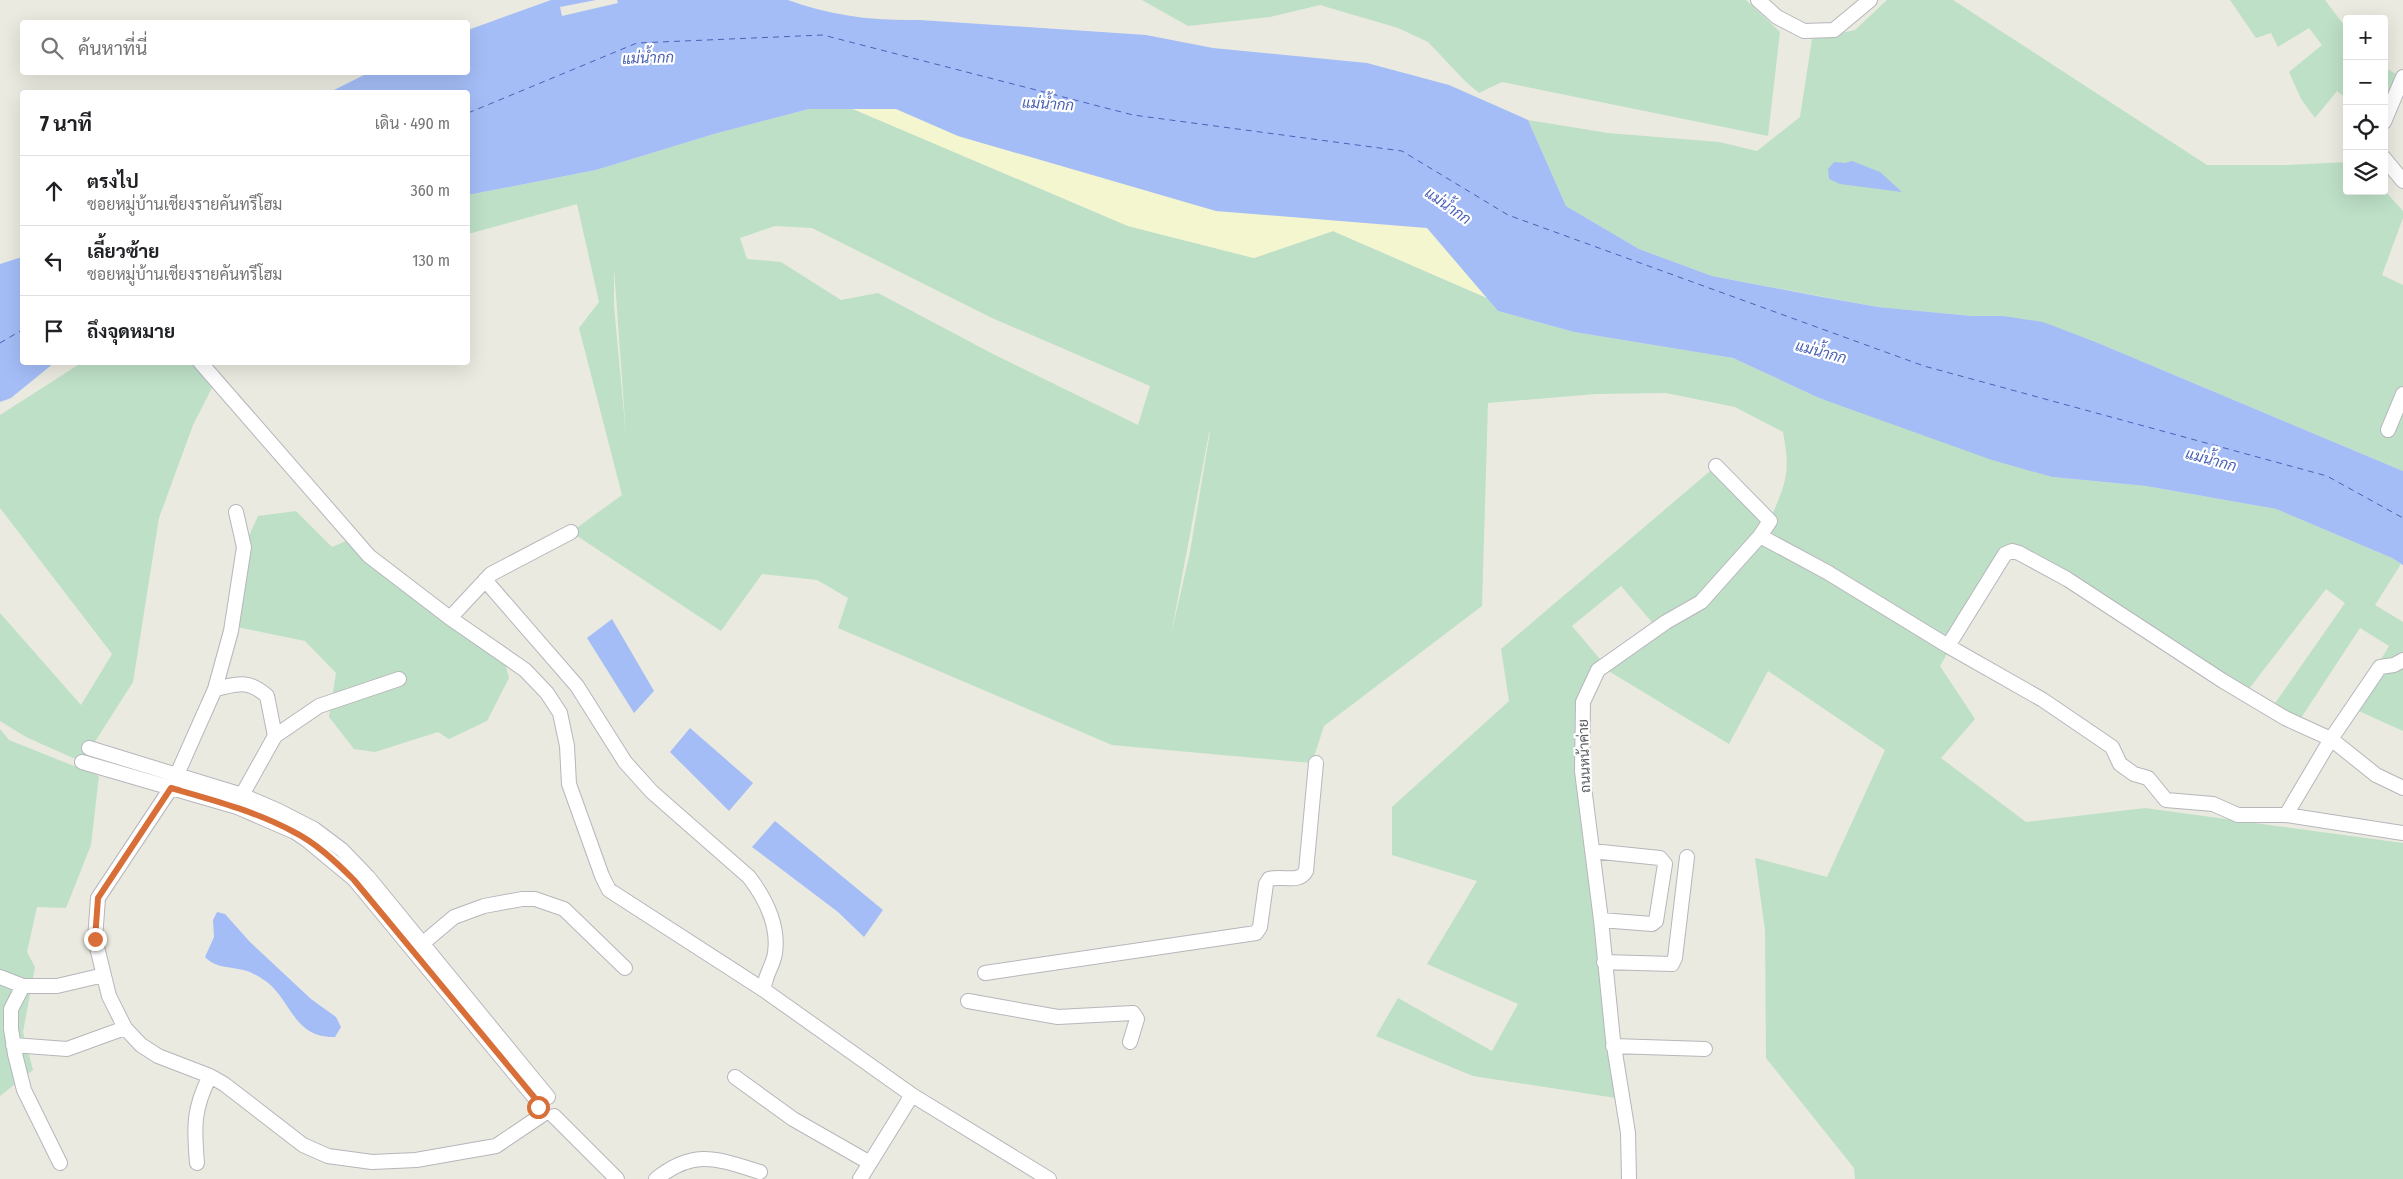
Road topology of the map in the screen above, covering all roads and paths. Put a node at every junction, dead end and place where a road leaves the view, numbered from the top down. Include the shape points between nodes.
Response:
1 (1758, 0) edge
2 (1870, 0) edge
3 (2403, 77) edge
4 (2388, 113) edge
5 (2388, 163) edge
6 (2403, 181) edge
7 (203, 365) edge
8 (2403, 394) edge
9 (2388, 430) dead end
10 (1716, 466) dead end
11 (236, 512) dead end
12 (571, 532) dead end
13 (1760, 536) junction
14 (485, 580) junction
15 (450, 618) junction
16 (1948, 646) junction
17 (2403, 660) edge
18 (399, 680) dead end
19 (215, 689) junction
20 (275, 736) junction
21 (2331, 739) junction
22 (89, 748) dead end
23 (82, 762) dead end
24 (1316, 763) dead end
25 (173, 782) junction
26 (2403, 788) edge
27 (242, 795) junction
28 (2286, 815) junction
29 (2403, 833) edge
30 (1592, 851) junction
31 (1687, 857) dead end
32 (1600, 920) junction
33 (422, 944) junction
34 (1604, 962) junction
35 (626, 968) dead end
36 (984, 973) dead end
37 (104, 975) junction
38 (0, 977) edge
39 (23, 986) junction
40 (764, 990) junction
41 (968, 1001) dead end
42 (124, 1028) junction
43 (1130, 1042) dead end
44 (13, 1045) junction
45 (1614, 1046) junction
46 (1705, 1049) dead end
47 (210, 1076) junction
48 (735, 1077) dead end
49 (912, 1095) junction
50 (546, 1108) junction
51 (60, 1163) dead end
52 (197, 1163) dead end
53 (870, 1163) junction
54 (760, 1172) dead end
55 (616, 1179) edge
56 (656, 1179) edge
57 (860, 1179) edge
58 (1049, 1179) edge
59 (1629, 1179) edge

1 - 2 street via 1777,17 1804,31 1834,30
3 - 4 street
5 - 6 street
7 - 15 street via 369,556
8 - 9 street
10 - 13 street, ถนนหน้าค่าย via 1770,521
11 - 19 street via 244,547 231,631
12 - 14 street
13 - 16 street via 1827,572
13 - 30 street, ถนนหน้าค่าย via 1701,602 1666,622 1598,670 1583,702 1582,771
14 - 15 street
14 - 40 street via 577,686 625,762 652,792 749,877 757,888 770,914 775,943
15 - 40 street via 525,670 547,693 560,713 568,746 569,784 609,890
16 - 21 street via 2005,554 2012,551 2068,579 2164,644 2278,714
16 - 28 street via 2043,700 2112,747 2120,764 2134,774 2148,778 2166,800 2213,804 2238,815
17 - 21 street via 2394,665 2380,666
18 - 20 street via 319,706
19 - 20 street via 245,683 261,690 267,696
19 - 25 street
20 - 27 street
21 - 26 street via 2376,775
21 - 28 street
22 - 25 street
23 - 25 street
24 - 36 street via 1306,871 1298,878 1269,879 1256,933
25 - 27 street
25 - 37 street via 98,898 95,939
25 - 50 street via 274,822 307,840 333,860 354,880
27 - 33 street via 314,829 342,850
28 - 29 street
30 - 32 street, ถนนหน้าค่าย
30 - 32 street via 1660,858 1665,864 1656,920 1652,924
31 - 34 street via 1672,964
32 - 34 street, ถนนหน้าค่าย
33 - 35 street via 454,917 484,906 522,898 536,899 564,909
33 - 50 street
34 - 45 street, ถนนหน้าค่าย
37 - 39 street via 57,986
37 - 42 street via 109,996
38 - 39 street
39 - 44 street via 11,1009
40 - 49 street
41 - 43 street via 1058,1017 1133,1013 1137,1019
42 - 44 street via 67,1049
42 - 47 street via 158,1056
44 - 51 street via 24,1090
45 - 46 street
45 - 59 street, ถนนหน้าค่าย via 1628,1133
47 - 50 street via 303,1145 328,1156 372,1162 416,1160 496,1146
47 - 52 street via 200,1095 194,1126
48 - 53 street via 793,1119
49 - 53 street
49 - 58 street
50 - 55 street
53 - 57 street
54 - 56 street via 714,1158 690,1160

